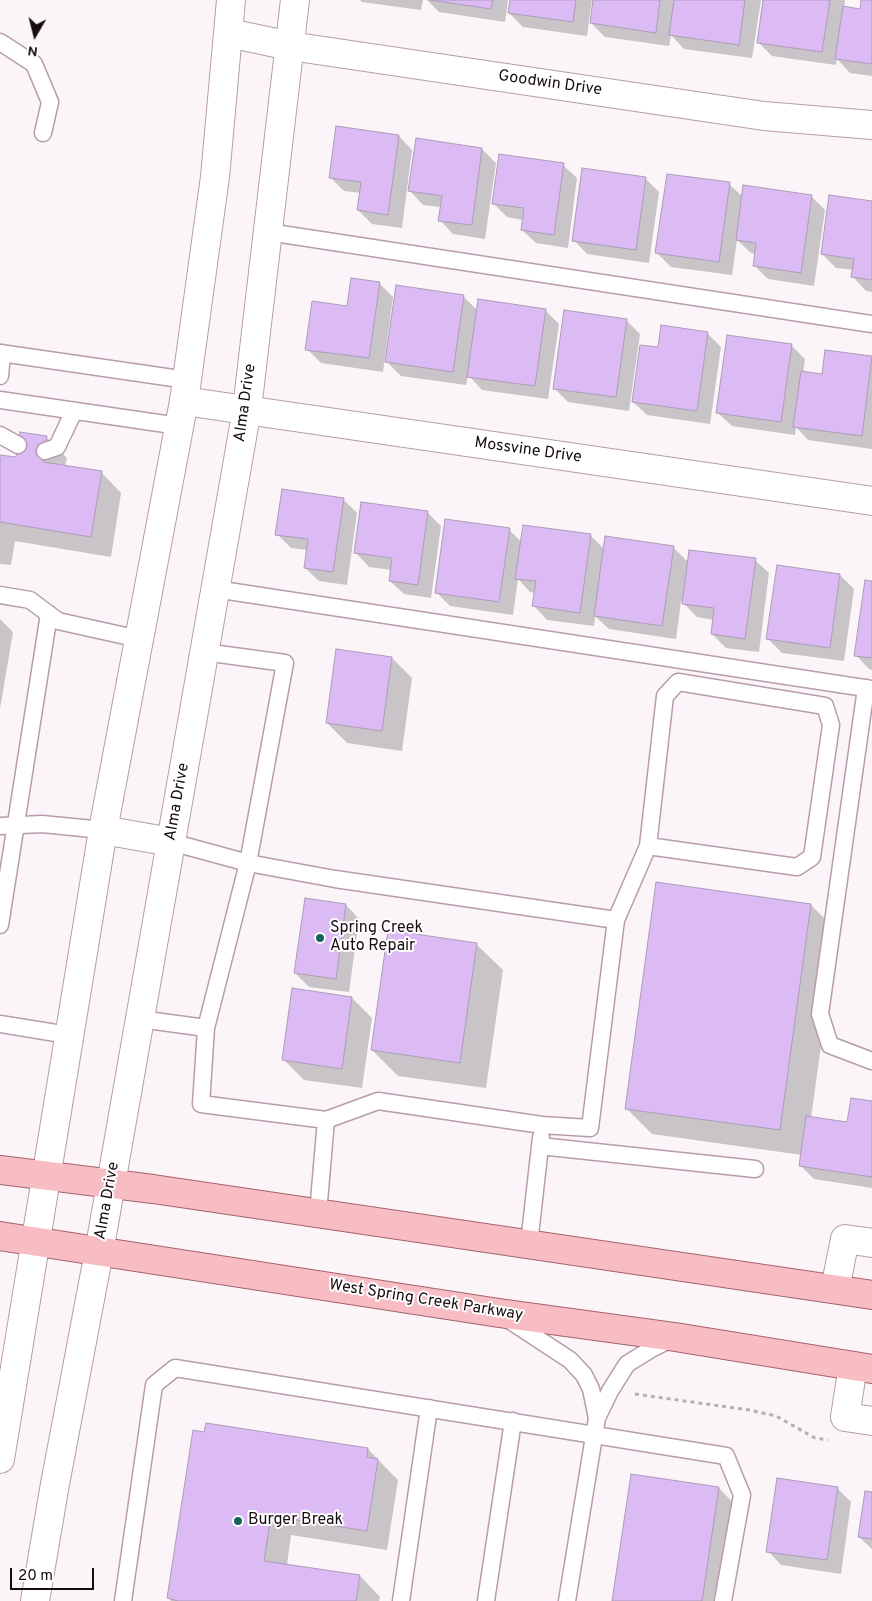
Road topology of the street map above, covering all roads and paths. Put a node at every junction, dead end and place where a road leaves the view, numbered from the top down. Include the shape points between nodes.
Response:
1 (231, 0) edge
2 (295, 0) edge
3 (228, 33) junction
4 (0, 42) edge
5 (290, 46) junction
6 (872, 125) edge
7 (43, 133) dead end
8 (268, 232) junction
9 (872, 324) edge
10 (1, 353) edge
11 (0, 376) edge
12 (0, 400) edge
13 (183, 402) junction
14 (247, 409) junction
15 (74, 410) junction
16 (0, 435) edge
17 (18, 445) dead end
18 (45, 450) dead end
19 (872, 501) edge
20 (215, 588) junction
21 (0, 596) edge
22 (49, 614) junction
23 (139, 639) junction
24 (204, 652) junction
25 (869, 689) edge
26 (17, 824) junction
27 (0, 826) edge
28 (103, 830) junction
29 (171, 842) junction
30 (648, 846) junction
31 (248, 863) junction
32 (616, 920) junction
33 (0, 925) edge
34 (140, 1019) junction
35 (0, 1024) edge
36 (206, 1028) junction
37 (68, 1035) junction
38 (872, 1061) edge
39 (326, 1120) junction
40 (542, 1125) junction
41 (540, 1146) junction
42 (755, 1169) dead end
43 (0, 1170) edge
44 (46, 1176) junction
45 (111, 1183) junction
46 (318, 1213) junction
47 (0, 1236) edge
48 (35, 1241) junction
49 (872, 1243) edge
50 (529, 1244) junction
51 (99, 1252) junction
52 (835, 1289) junction
53 (872, 1295) edge
54 (499, 1313) junction
55 (675, 1337) junction
56 (8, 1355) edge
57 (862, 1367) edge
58 (610, 1391) junction
59 (429, 1408) junction
60 (513, 1421) junction
61 (872, 1421) edge
62 (596, 1426) junction
63 (816, 1438) dead end
64 (0, 1459) edge
65 (35, 1601) edge
66 (123, 1601) edge
67 (401, 1601) edge
68 (486, 1601) edge
69 (567, 1601) edge
70 (724, 1601) edge

1 - 3 main road
2 - 5 main road, Alma Drive
3 - 5 main road, Goodwin Drive
3 - 13 main road via 215,177
4 - 7 lane via 34,64 50,102
5 - 6 main road, Goodwin Drive via 764,116
5 - 8 main road, Alma Drive
8 - 9 lane
8 - 14 main road, Alma Drive
10 - 11 lane
10 - 13 lane
12 - 15 lane
13 - 14 main road, Mossvine Drive
13 - 15 lane
13 - 23 main road
14 - 19 main road, Mossvine Drive
14 - 20 main road, Alma Drive
15 - 18 lane via 57,447
16 - 17 lane
20 - 24 main road, Alma Drive
20 - 25 lane
21 - 22 lane via 30,600
22 - 23 lane via 58,621
22 - 26 lane
23 - 28 main road
24 - 29 main road, Alma Drive
24 - 31 lane via 285,663
25 - 38 lane via 820,1014 830,1045
26 - 27 lane
26 - 28 lane
26 - 33 lane
28 - 29 main road
28 - 37 main road
29 - 31 lane
29 - 34 main road, Alma Drive
30 - 30 lane via 665,696 678,682 825,706 832,725 812,857 797,868
30 - 32 lane
31 - 32 lane
31 - 36 lane
32 - 40 lane via 590,1128
34 - 36 lane
34 - 45 main road, Alma Drive
35 - 37 lane
36 - 39 lane via 201,1104
37 - 44 main road
39 - 40 lane via 378,1102
39 - 46 lane
40 - 41 lane
41 - 42 lane
41 - 50 lane
43 - 44 main road
44 - 45 main road
44 - 48 main road
45 - 46 main road
45 - 51 main road, Alma Drive
46 - 50 main road
47 - 48 main road, West Spring Creek Parkway
48 - 51 main road, West Spring Creek Parkway
48 - 56 main road
49 - 52 main road via 845,1238
50 - 52 main road
51 - 54 main road, West Spring Creek Parkway
51 - 65 main road, Alma Drive
52 - 53 main road
54 - 55 main road, West Spring Creek Parkway
54 - 62 lane via 570,1360 584,1375 591,1389
55 - 57 main road, West Spring Creek Parkway
55 - 58 lane via 627,1364
56 - 64 main road
57 - 61 main road, West Spring Creek Parkway via 845,1417
58 - 62 lane
58 - 63 path via 776,1416
59 - 60 lane
59 - 66 lane via 175,1368 154,1385
59 - 67 lane
60 - 62 lane
60 - 68 lane
62 - 69 lane
62 - 70 lane via 726,1456 742,1495

